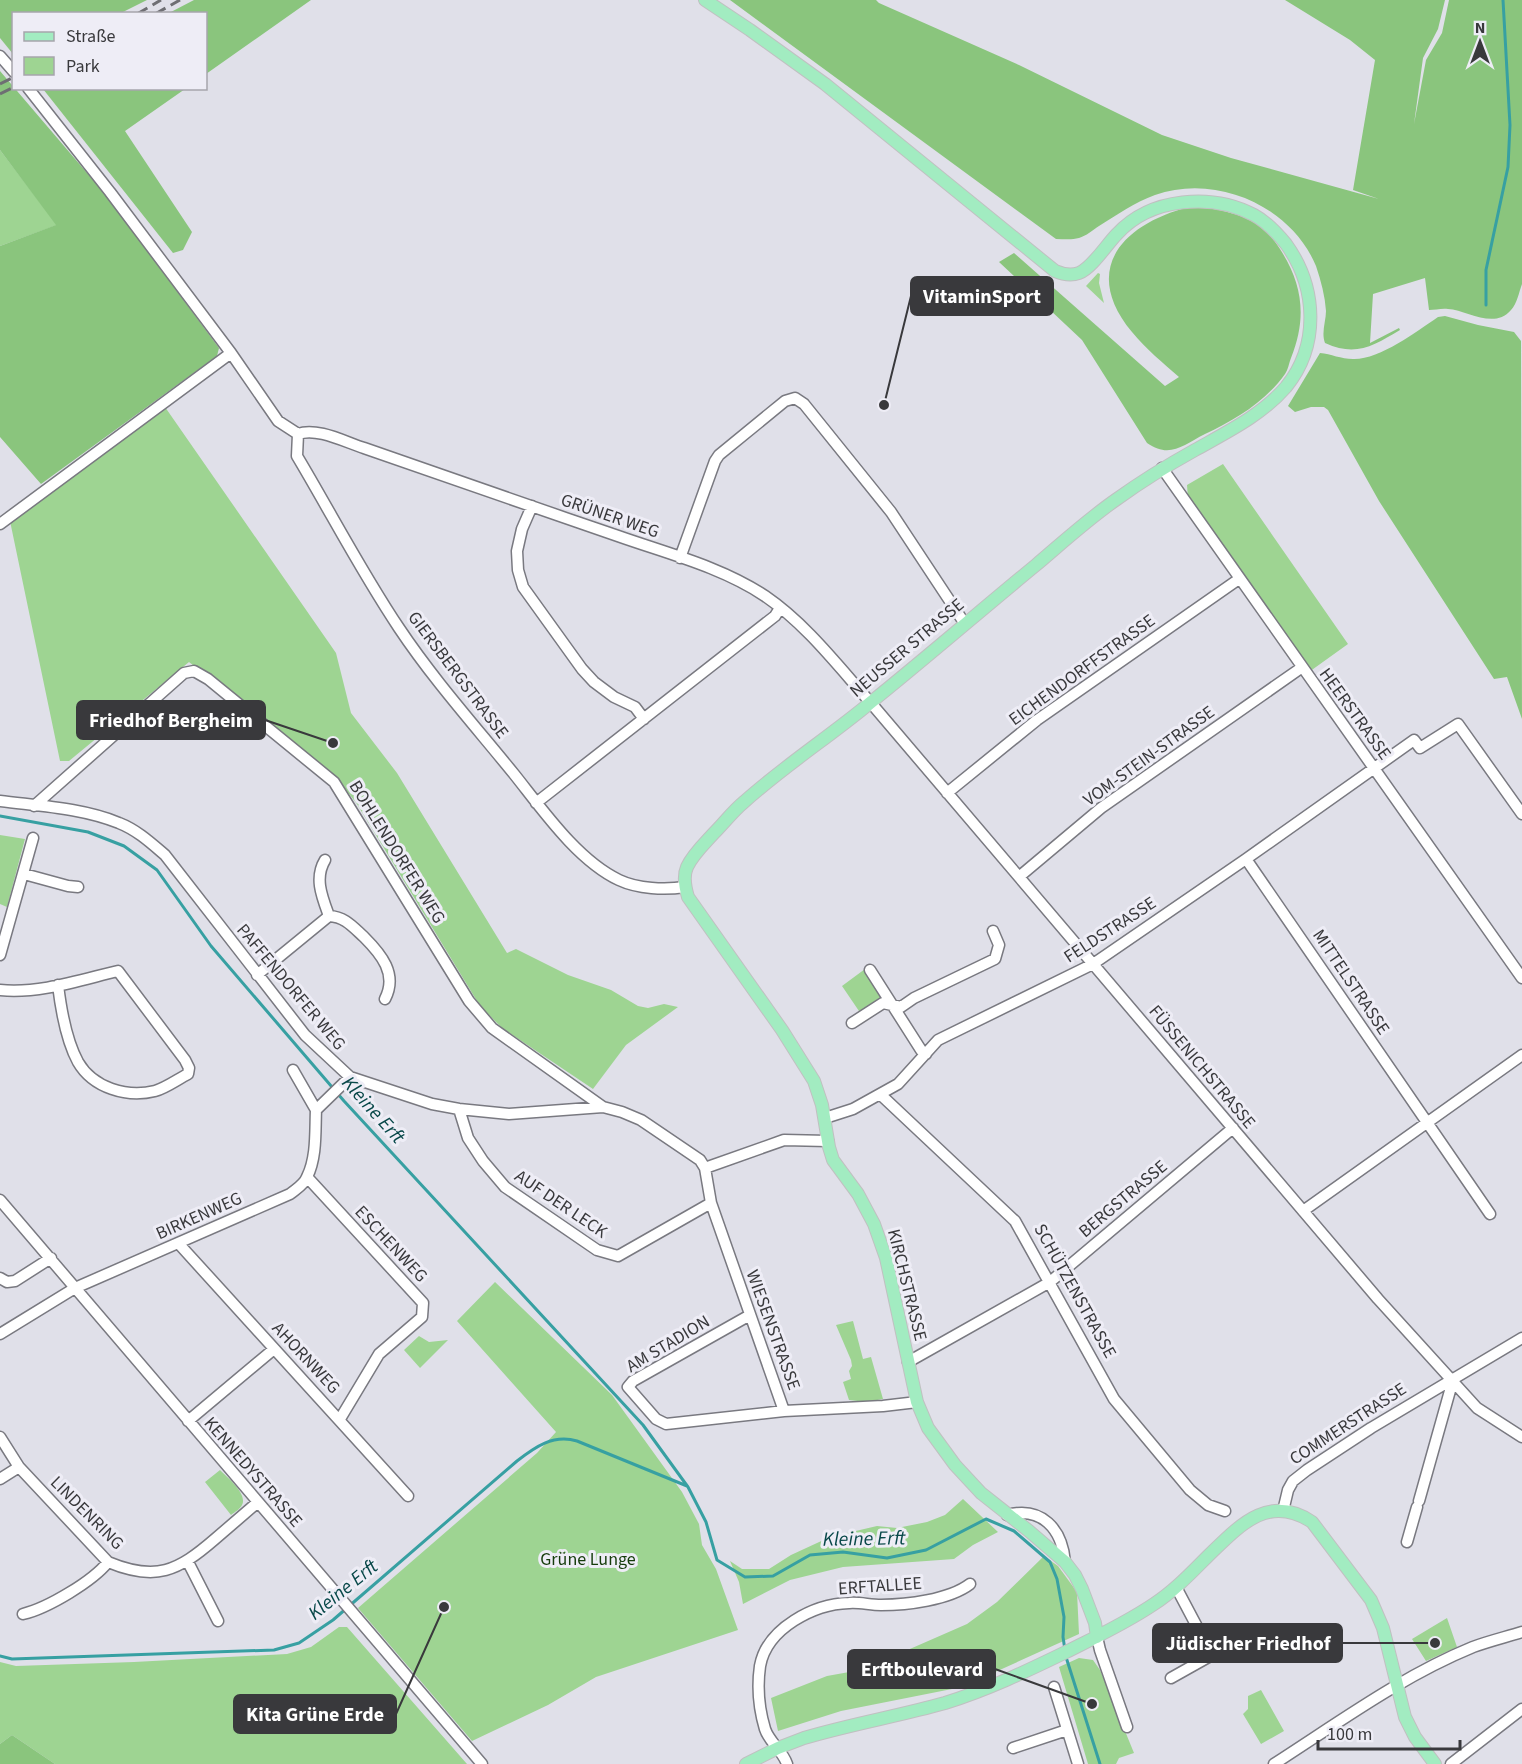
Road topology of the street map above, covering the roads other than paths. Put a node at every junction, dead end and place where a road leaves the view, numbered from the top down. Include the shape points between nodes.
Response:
1 (705, 0) edge
2 (0, 56) edge
3 (12, 70) edge
4 (30, 90) edge
5 (231, 353) junction
6 (298, 434) junction
7 (1162, 468) junction
8 (532, 506) junction
9 (0, 524) edge
10 (681, 558) junction
11 (1239, 579) junction
12 (780, 608) junction
13 (965, 624) junction
14 (1301, 668) junction
15 (871, 703) junction
16 (644, 719) junction
17 (1373, 767) junction
18 (947, 793) junction
19 (0, 801) edge
20 (536, 803) junction
21 (34, 806) junction
22 (1522, 814) edge
23 (33, 838) dead end
24 (1246, 859) junction
25 (325, 860) dead end
26 (24, 874) junction
27 (1020, 876) junction
28 (78, 887) dead end
29 (685, 887) junction
30 (328, 916) junction
31 (993, 931) dead end
32 (0, 955) edge
33 (1093, 964) junction
34 (870, 970) dead end
35 (257, 975) junction
36 (1522, 978) edge
37 (58, 986) junction
38 (0, 990) edge
39 (385, 999) dead end
40 (891, 1004) junction
41 (852, 1023) dead end
42 (926, 1054) junction
43 (1522, 1055) edge
44 (293, 1070) dead end
45 (346, 1080) junction
46 (881, 1095) junction
47 (603, 1107) junction
48 (459, 1109) junction
49 (316, 1110) junction
50 (825, 1118) junction
51 (1428, 1124) junction
52 (1233, 1128) junction
53 (828, 1141) junction
54 (705, 1168) junction
55 (307, 1177) junction
56 (0, 1200) edge
57 (711, 1203) junction
58 (1303, 1211) junction
59 (1490, 1214) dead end
60 (179, 1244) junction
61 (51, 1258) junction
62 (0, 1278) edge
63 (1050, 1282) junction
64 (75, 1288) junction
65 (750, 1315) junction
66 (0, 1334) edge
67 (1522, 1338) edge
68 (274, 1348) junction
69 (908, 1362) junction
70 (1453, 1380) junction
71 (917, 1402) junction
72 (784, 1411) junction
73 (340, 1419) junction
74 (188, 1421) junction
75 (0, 1437) edge
76 (1522, 1437) edge
77 (19, 1467) junction
78 (0, 1479) edge
79 (408, 1496) dead end
80 (258, 1502) junction
81 (1226, 1511) dead end
82 (1282, 1511) junction
83 (1007, 1515) junction
84 (1407, 1542) dead end
85 (108, 1562) junction
86 (188, 1562) junction
87 (1065, 1562) junction
88 (969, 1584) dead end
89 (1176, 1587) junction
90 (23, 1614) dead end
91 (218, 1622) dead end
92 (1522, 1632) edge
93 (1092, 1640) junction
94 (1171, 1678) dead end
95 (1396, 1686) junction
96 (1054, 1687) dead end
97 (1522, 1708) edge
98 (1126, 1727) dead end
99 (1067, 1730) junction
100 (778, 1748) junction
101 (1013, 1748) dead end
102 (482, 1764) edge
103 (746, 1764) edge
104 (787, 1764) edge
105 (1078, 1764) edge
106 (1274, 1764) edge
107 (1435, 1764) edge
108 (1451, 1764) edge

1 - 7 main road, NEUSSER STRASSE via 825,84 1055,271 1082,272 1126,225 1164,206 1186,202 1224,204 1257,217 1272,228 1298,264 1310,295 1307,346 1297,370 1286,387 1256,414
2 - 3 street
4 - 5 street
5 - 6 street via 278,421
5 - 9 street
6 - 8 street, GRÜNER WEG via 320,434
6 - 20 street, GIERSBERGSTRASSE via 297,456 398,626
7 - 11 street, HEERSTRASSE
7 - 13 main road, NEUSSER STRASSE via 1106,507
8 - 10 street, GRÜNER WEG
8 - 16 street via 517,550 523,587 582,669 614,697 635,707
10 - 12 street, GRÜNER WEG via 740,582
10 - 13 street via 719,455 785,401 795,398 804,404 891,512
11 - 14 street, HEERSTRASSE
11 - 18 street, EICHENDORFFSTRASSE via 1037,720
12 - 15 street, GRÜNER WEG
12 - 16 street via 775,616
13 - 15 main road, NEUSSER STRASSE
14 - 17 street, HEERSTRASSE
14 - 27 street, VOM-STEIN-STRASSE via 1101,808
15 - 18 street, FÜSSENICHSTRASSE
15 - 29 main road, NEUSSER STRASSE via 743,803 698,851 687,867
16 - 20 street
17 - 22 street, FELDSTRASSE via 1414,740 1420,748 1458,724
17 - 24 street, FELDSTRASSE
17 - 36 street, HEERSTRASSE
18 - 27 street, FÜSSENICHSTRASSE
19 - 21 street, PAFFENDORFER WEG
20 - 29 street, GIERSBERGSTRASSE via 590,860 619,880 670,890
21 - 35 street, PAFFENDORFER WEG via 99,816 137,832 165,855
21 - 47 street, BOHLENDORFER WEG via 184,673 194,671 334,782 469,1001 486,1022
23 - 26 street
24 - 33 street, FELDSTRASSE
24 - 51 street, MITTELSTRASSE
25 - 30 street via 319,877
26 - 28 street
26 - 32 street
27 - 33 street, FÜSSENICHSTRASSE
29 - 50 main road, KIRCHSTRASSE via 688,897 814,1082
30 - 35 street
30 - 39 street via 346,920 385,960 390,980
31 - 40 street via 999,945 995,958 901,1007
33 - 42 street, FELDSTRASSE via 938,1040
33 - 52 street, FÜSSENICHSTRASSE
34 - 40 street
35 - 45 street, PAFFENDORFER WEG
37 - 37 street via 118,971 185,1060 188,1074 157,1090 136,1094 109,1089 79,1063
37 - 38 street
40 - 41 street via 883,1003
40 - 42 street
42 - 46 street, FELDSTRASSE via 898,1084
43 - 51 street
44 - 49 street
45 - 48 street, PAFFENDORFER WEG
45 - 49 street
46 - 50 street, FELDSTRASSE via 853,1110
46 - 63 street, SCHÜTZENSTRASSE via 1015,1221
47 - 48 street, PAFFENDORFER WEG via 508,1114
47 - 54 street, PAFFENDORFER WEG via 641,1120 692,1153
48 - 57 street, AUF DER LECK via 468,1138 504,1187 597,1250 618,1256
49 - 55 street via 315,1147
50 - 53 main road, KIRCHSTRASSE
51 - 58 street
51 - 59 street, MITTELSTRASSE
52 - 58 street, FÜSSENICHSTRASSE
52 - 63 street, BERGSTRASSE
53 - 54 street via 784,1140
53 - 69 main road, KIRCHSTRASSE via 833,1160 874,1224 886,1258
54 - 57 street, WIESENSTRASSE
55 - 60 street, BIRKENWEG via 290,1194
55 - 73 street, ESCHENWEG via 423,1303 422,1317 379,1354
56 - 61 street, KENNEDYSTRASSE
57 - 65 street, WIESENSTRASSE
58 - 70 street, FÜSSENICHSTRASSE
60 - 64 street, BIRKENWEG
60 - 68 street, AHORNWEG
61 - 62 street via 15,1281
61 - 64 street, KENNEDYSTRASSE
63 - 69 street, BERGSTRASSE
63 - 81 street, SCHÜTZENSTRASSE via 1114,1399 1190,1490 1208,1505
64 - 66 street, BIRKENWEG
64 - 74 street, KENNEDYSTRASSE
65 - 72 street, WIESENSTRASSE
65 - 72 street, AM STADION via 628,1387 656,1419 666,1424
67 - 70 street, COMMERSTRASSE
68 - 73 street, AHORNWEG
68 - 74 street
69 - 71 main road, KIRCHSTRASSE
70 - 76 street, FÜSSENICHSTRASSE via 1477,1408
70 - 82 street, COMMERSTRASSE via 1307,1470 1293,1481
70 - 84 street
71 - 72 street, WIESENSTRASSE
71 - 83 main road, KIRCHSTRASSE via 928,1428 955,1465
73 - 79 street, AHORNWEG
74 - 80 street, KENNEDYSTRASSE
75 - 77 street, LINDENRING
77 - 78 street
77 - 85 street, LINDENRING
80 - 86 street, LINDENRING
80 - 102 street, KENNEDYSTRASSE
82 - 89 main road via 1263,1513 1242,1524
82 - 95 main road via 1312,1522 1371,1600 1383,1628
83 - 87 main road, KIRCHSTRASSE
83 - 87 street, KIRCHSTRASSE via 1025,1512 1046,1521 1063,1544
85 - 86 street, LINDENRING via 127,1570 148,1572 173,1569
85 - 90 street via 99,1574 37,1611
86 - 91 street
87 - 93 main road, KIRCHSTRASSE via 1082,1588 1095,1623
88 - 100 street, ERFTALLEE via 955,1592 916,1602 834,1605 816,1609 791,1623 774,1639 760,1664 759,1698 766,1732
89 - 93 main road via 1155,1604
89 - 94 street via 1212,1655
92 - 95 street via 1474,1647
93 - 98 street, KIRCHSTRASSE via 1100,1650
93 - 100 main road via 970,1695
95 - 106 street
95 - 107 main road via 1415,1737
96 - 99 street
97 - 108 street
99 - 101 street
99 - 105 street
100 - 103 main road
100 - 104 street, ERFTALLEE

